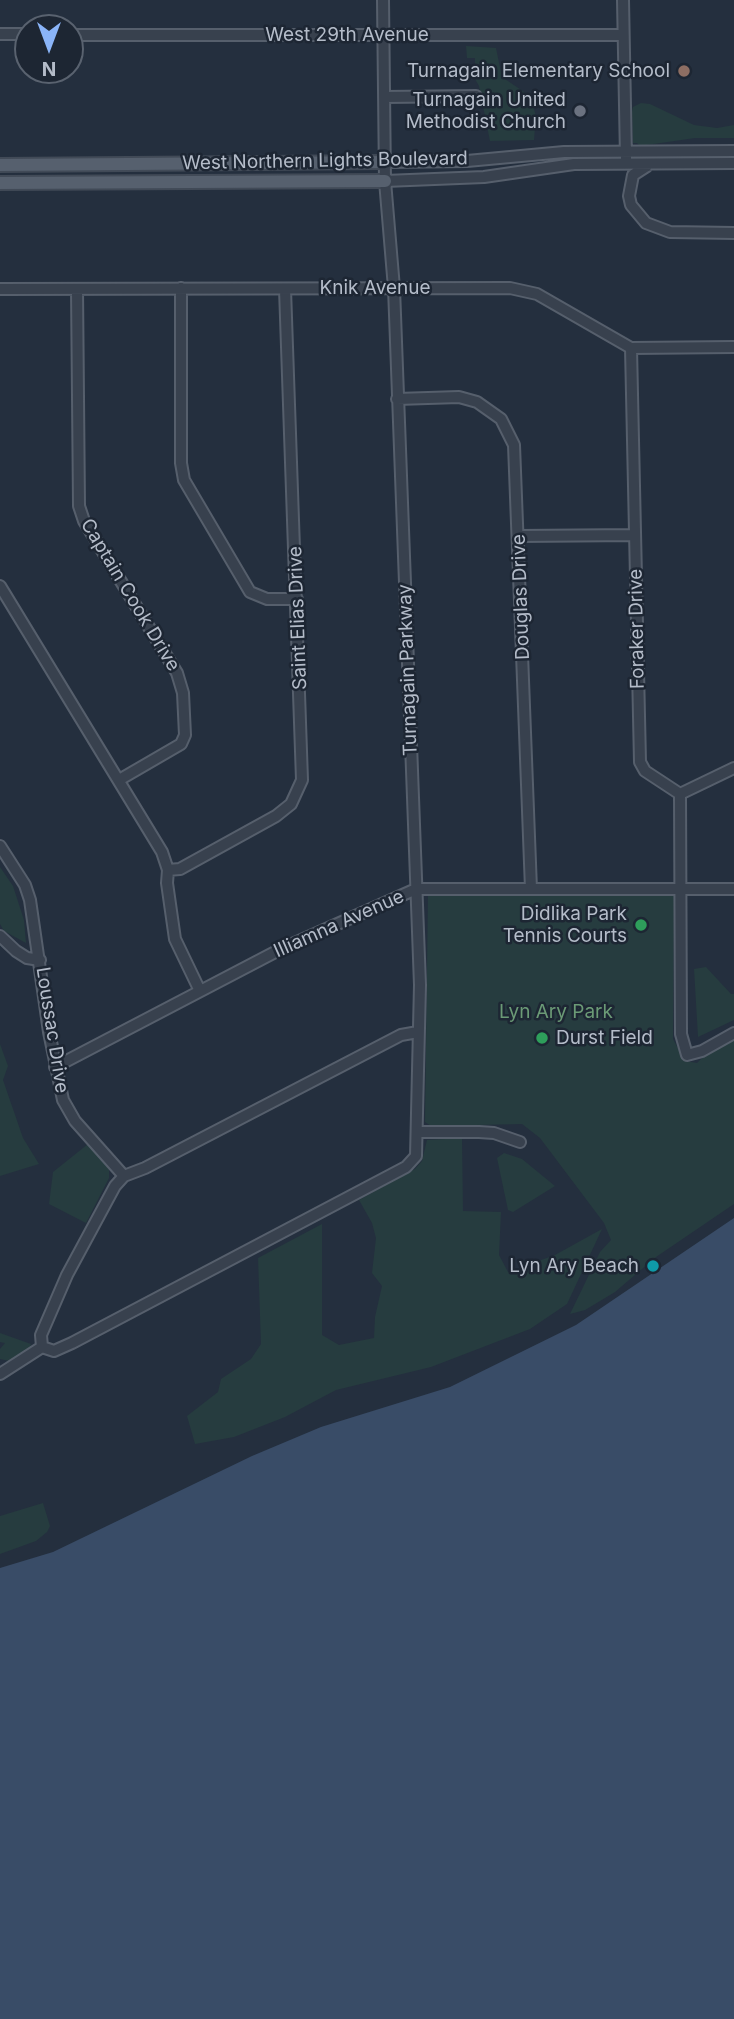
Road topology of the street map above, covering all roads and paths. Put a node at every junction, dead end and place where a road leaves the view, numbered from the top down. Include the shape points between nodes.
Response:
1 (383, 0) edge
2 (623, 0) edge
3 (84, 34) edge
4 (623, 35) junction
5 (383, 36) junction
6 (477, 96) dead end
7 (384, 97) junction
8 (626, 151) junction
9 (734, 151) edge
10 (385, 162) junction
11 (734, 163) edge
12 (626, 164) junction
13 (652, 164) junction
14 (0, 165) edge
15 (385, 181) junction
16 (0, 183) edge
17 (734, 233) edge
18 (181, 288) junction
19 (394, 288) junction
20 (0, 289) edge
21 (77, 289) junction
22 (285, 289) junction
23 (734, 347) edge
24 (631, 348) junction
25 (397, 400) junction
26 (635, 535) junction
27 (519, 536) junction
28 (0, 586) edge
29 (297, 599) junction
30 (734, 768) edge
31 (119, 779) junction
32 (680, 794) junction
33 (0, 846) edge
34 (168, 870) junction
35 (416, 889) junction
36 (531, 889) junction
37 (681, 889) junction
38 (734, 889) edge
39 (0, 936) edge
40 (40, 960) junction
41 (200, 991) junction
42 (418, 1032) junction
43 (734, 1033) edge
44 (55, 1067) junction
45 (418, 1132) junction
46 (520, 1142) dead end
47 (124, 1176) junction
48 (42, 1348) junction
49 (0, 1374) edge

1 - 5 street, Turnagain Parkway
2 - 4 street
3 - 5 street, West 29th Avenue
4 - 5 street, West 29th Avenue
4 - 8 street
5 - 7 street, Turnagain Parkway
6 - 7 street
7 - 10 street, Turnagain Parkway
8 - 9 street, West Northern Lights Boulevard
8 - 10 street, West Northern Lights Boulevard
8 - 12 street
10 - 14 main road, West Northern Lights Boulevard
10 - 15 street, Turnagain Parkway
11 - 13 street, West Northern Lights Boulevard
12 - 13 street, West Northern Lights Boulevard
12 - 15 street, West Northern Lights Boulevard via 574,164 459,179
13 - 17 street via 641,168 630,186 631,205 646,223 670,233
15 - 16 main road, West Northern Lights Boulevard
15 - 19 street, Turnagain Parkway
18 - 21 street, Knik Avenue
18 - 22 street, Knik Avenue
18 - 29 street via 184,480 250,592 267,599
19 - 22 street, Knik Avenue
19 - 24 street, Knik Avenue via 528,290
19 - 25 street, Turnagain Parkway
20 - 21 street, Knik Avenue
21 - 31 street, Captain Cook Drive via 79,506 177,673 183,693 186,729 181,744
22 - 29 street, Saint Elias Drive
23 - 24 street, Knik Avenue
24 - 26 street, Foraker Drive
25 - 27 street, Douglas Drive via 467,398 501,419 514,445
25 - 35 street, Turnagain Parkway
26 - 27 street
26 - 32 street, Foraker Drive via 640,762 645,771
27 - 36 street, Douglas Drive
28 - 31 street
29 - 34 street, Saint Elias Drive via 303,771 296,796 276,816 180,869
30 - 32 street
31 - 34 street
32 - 37 street
33 - 40 street, Loussac Drive via 30,900
34 - 41 street via 175,939
35 - 36 street, Illiamna Avenue
35 - 41 street, Illiamna Avenue
35 - 42 street, Turnagain Parkway
36 - 37 street, Illiamna Avenue
37 - 38 street, Illiamna Avenue
37 - 43 street via 681,1034 687,1055
39 - 40 street via 27,958
40 - 44 street, Loussac Drive
41 - 44 street, Illiamna Avenue
42 - 45 street, Turnagain Parkway
42 - 47 street via 401,1035
44 - 47 street, Loussac Drive via 69,1112
45 - 46 street via 494,1133
45 - 48 street, Turnagain Parkway via 415,1159 407,1167 72,1343 54,1351
47 - 48 street via 67,1275 41,1335
48 - 49 street

